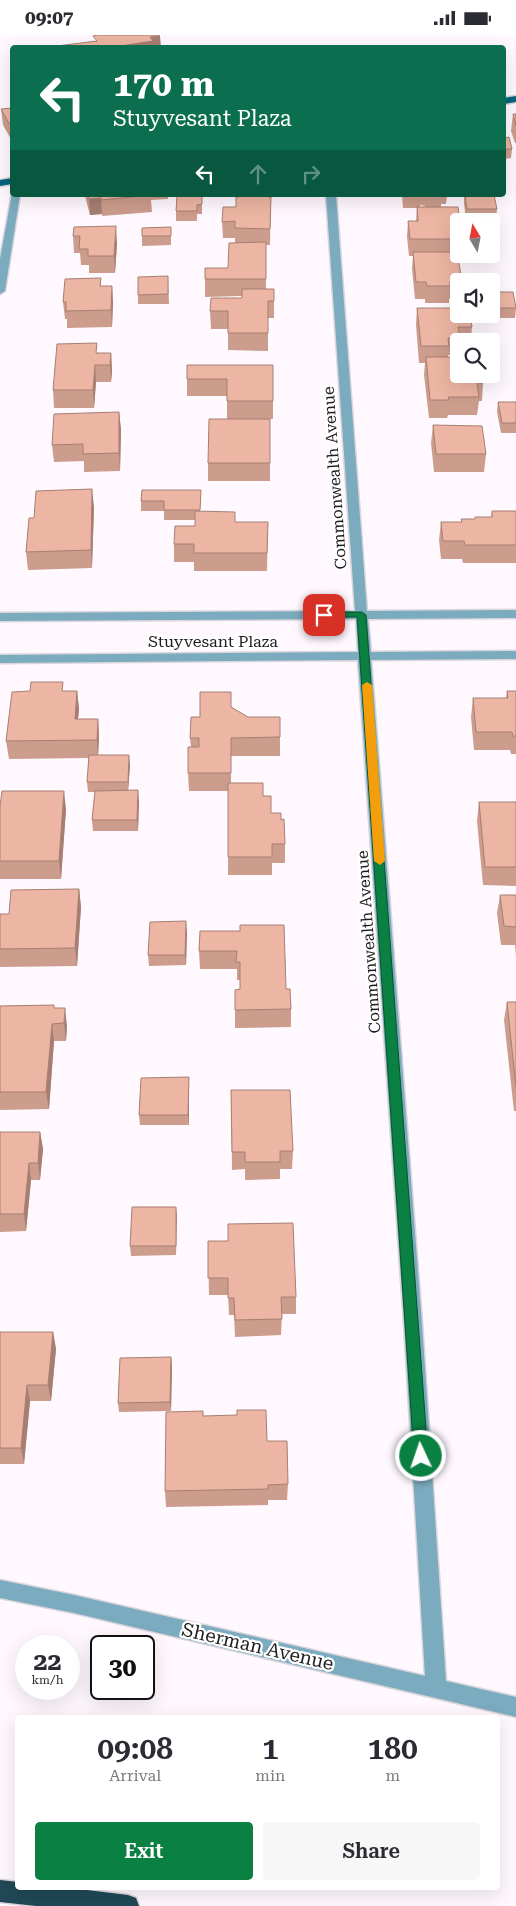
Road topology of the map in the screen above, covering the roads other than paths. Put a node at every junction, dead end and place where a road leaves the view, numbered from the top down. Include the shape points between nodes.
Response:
1 (15, 197) edge
2 (331, 197) edge
3 (0, 291) edge
4 (516, 614) edge
5 (362, 615) junction
6 (0, 617) edge
7 (516, 655) edge
8 (365, 656) junction
9 (0, 659) edge
10 (0, 1589) edge
11 (436, 1687) junction
12 (516, 1707) edge
13 (0, 1891) edge
14 (128, 1906) edge

1 - 3 street
2 - 5 street, Commonwealth Avenue
4 - 5 street, Stuyvesant Plaza
5 - 6 street, Stuyvesant Plaza
5 - 8 street, Commonwealth Avenue
7 - 8 street, Stuyvesant Plaza
8 - 9 street, Stuyvesant Plaza
8 - 11 street, Commonwealth Avenue
10 - 11 street, Sherman Avenue
11 - 12 street, Sherman Avenue
13 - 14 highway

